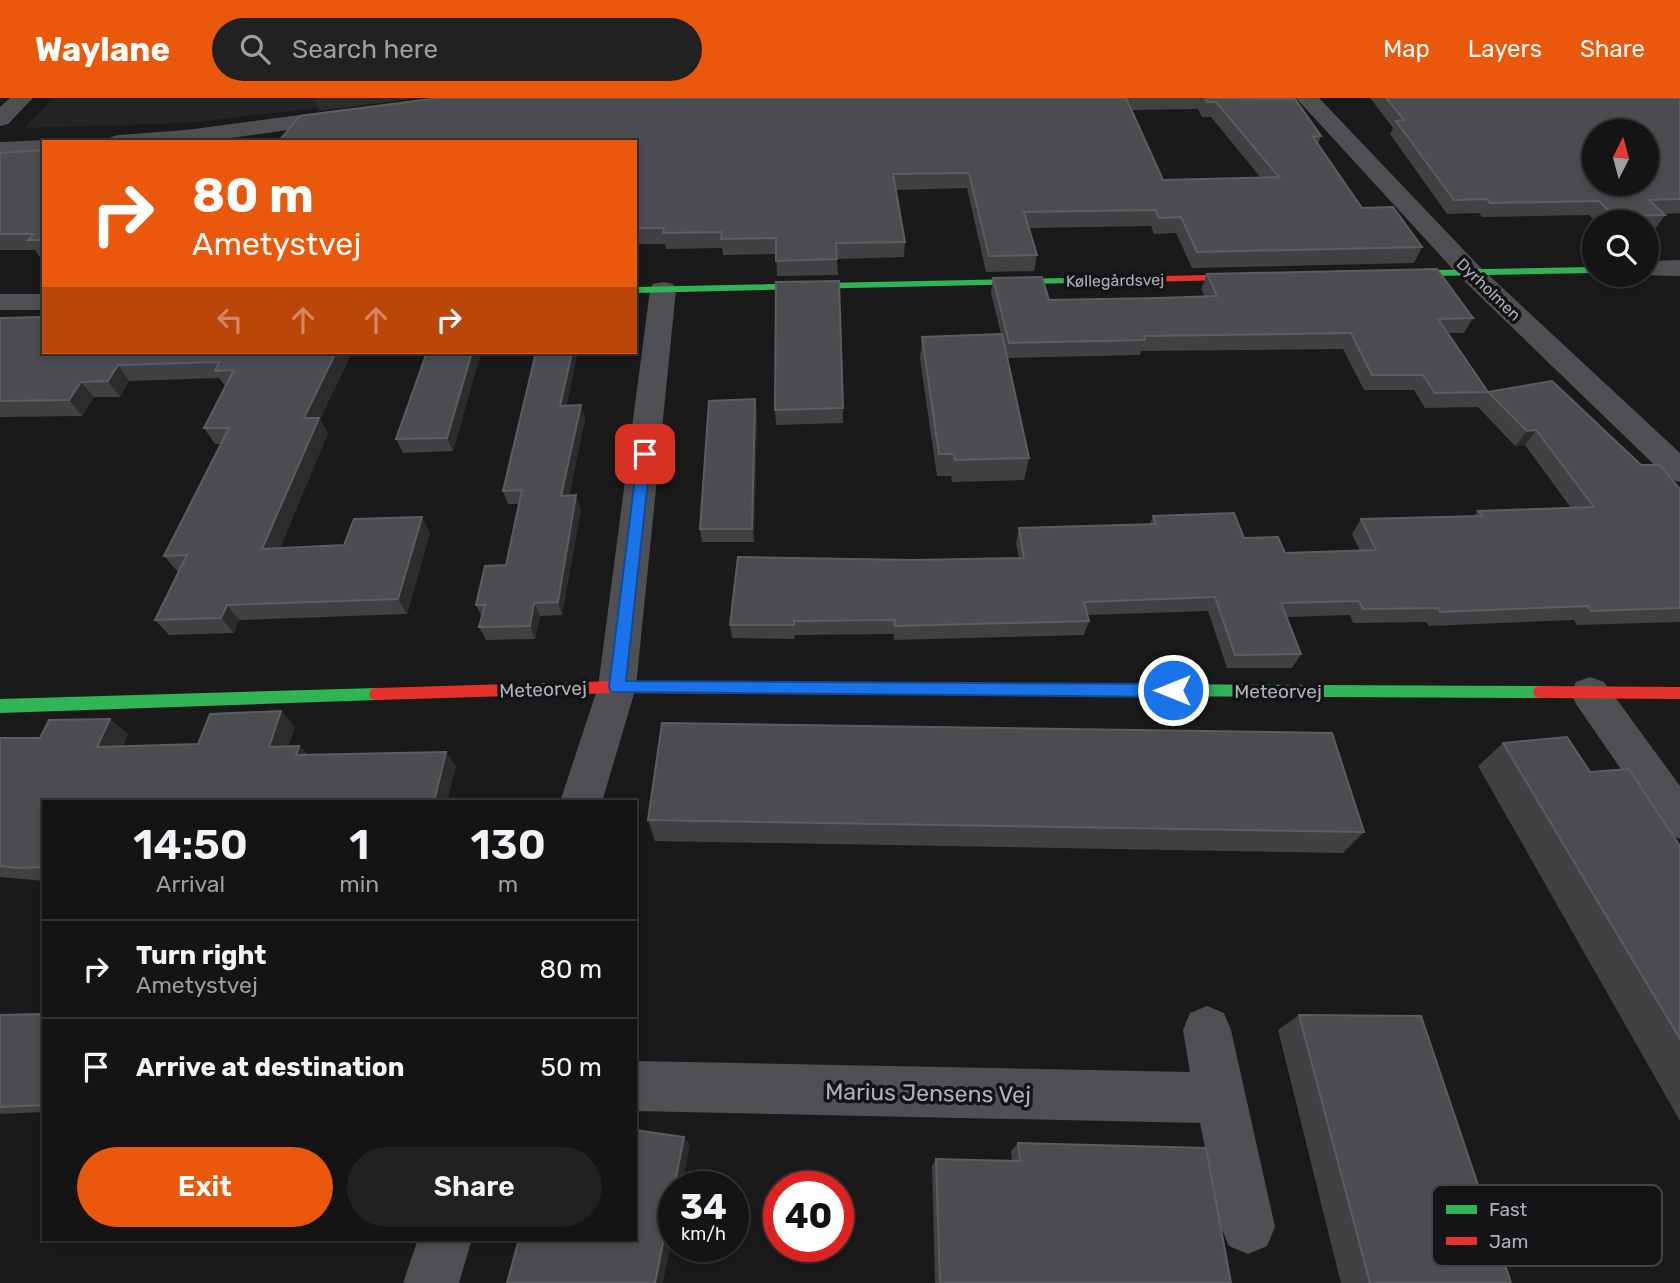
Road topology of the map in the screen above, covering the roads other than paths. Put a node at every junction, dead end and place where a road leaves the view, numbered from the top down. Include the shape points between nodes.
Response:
1 (22, 98) edge
2 (1307, 98) edge
3 (362, 114) edge
4 (0, 119) edge
5 (141, 140) edge
6 (42, 147) edge
7 (0, 149) edge
8 (1680, 268) edge
9 (1659, 269) edge
10 (1582, 270) edge
11 (1471, 273) junction
12 (1373, 275) edge
13 (1276, 277) edge
14 (649, 290) edge
15 (0, 302) edge
16 (42, 302) edge
17 (1680, 471) edge
18 (617, 687) junction
19 (1590, 693) junction
20 (1680, 693) edge
21 (0, 705) edge
22 (582, 800) edge
23 (1680, 820) edge
24 (1207, 1030) dead end
25 (637, 1086) edge
26 (1220, 1098) junction
27 (1248, 1227) dead end
28 (444, 1241) edge
29 (431, 1283) edge

1 - 4 street
2 - 11 street, Dyrholmen
3 - 5 street
6 - 7 street
8 - 9 street
10 - 11 street
11 - 12 street
11 - 17 street, Dyrholmen
13 - 14 street, Køllegårdsvej
14 - 18 street
15 - 16 street
18 - 19 street, Meteorvej
18 - 21 street, Meteorvej
18 - 22 street
19 - 20 street, Meteorvej
19 - 23 street
24 - 26 street
25 - 26 street, Marius Jensens Vej
26 - 27 street
28 - 29 street

